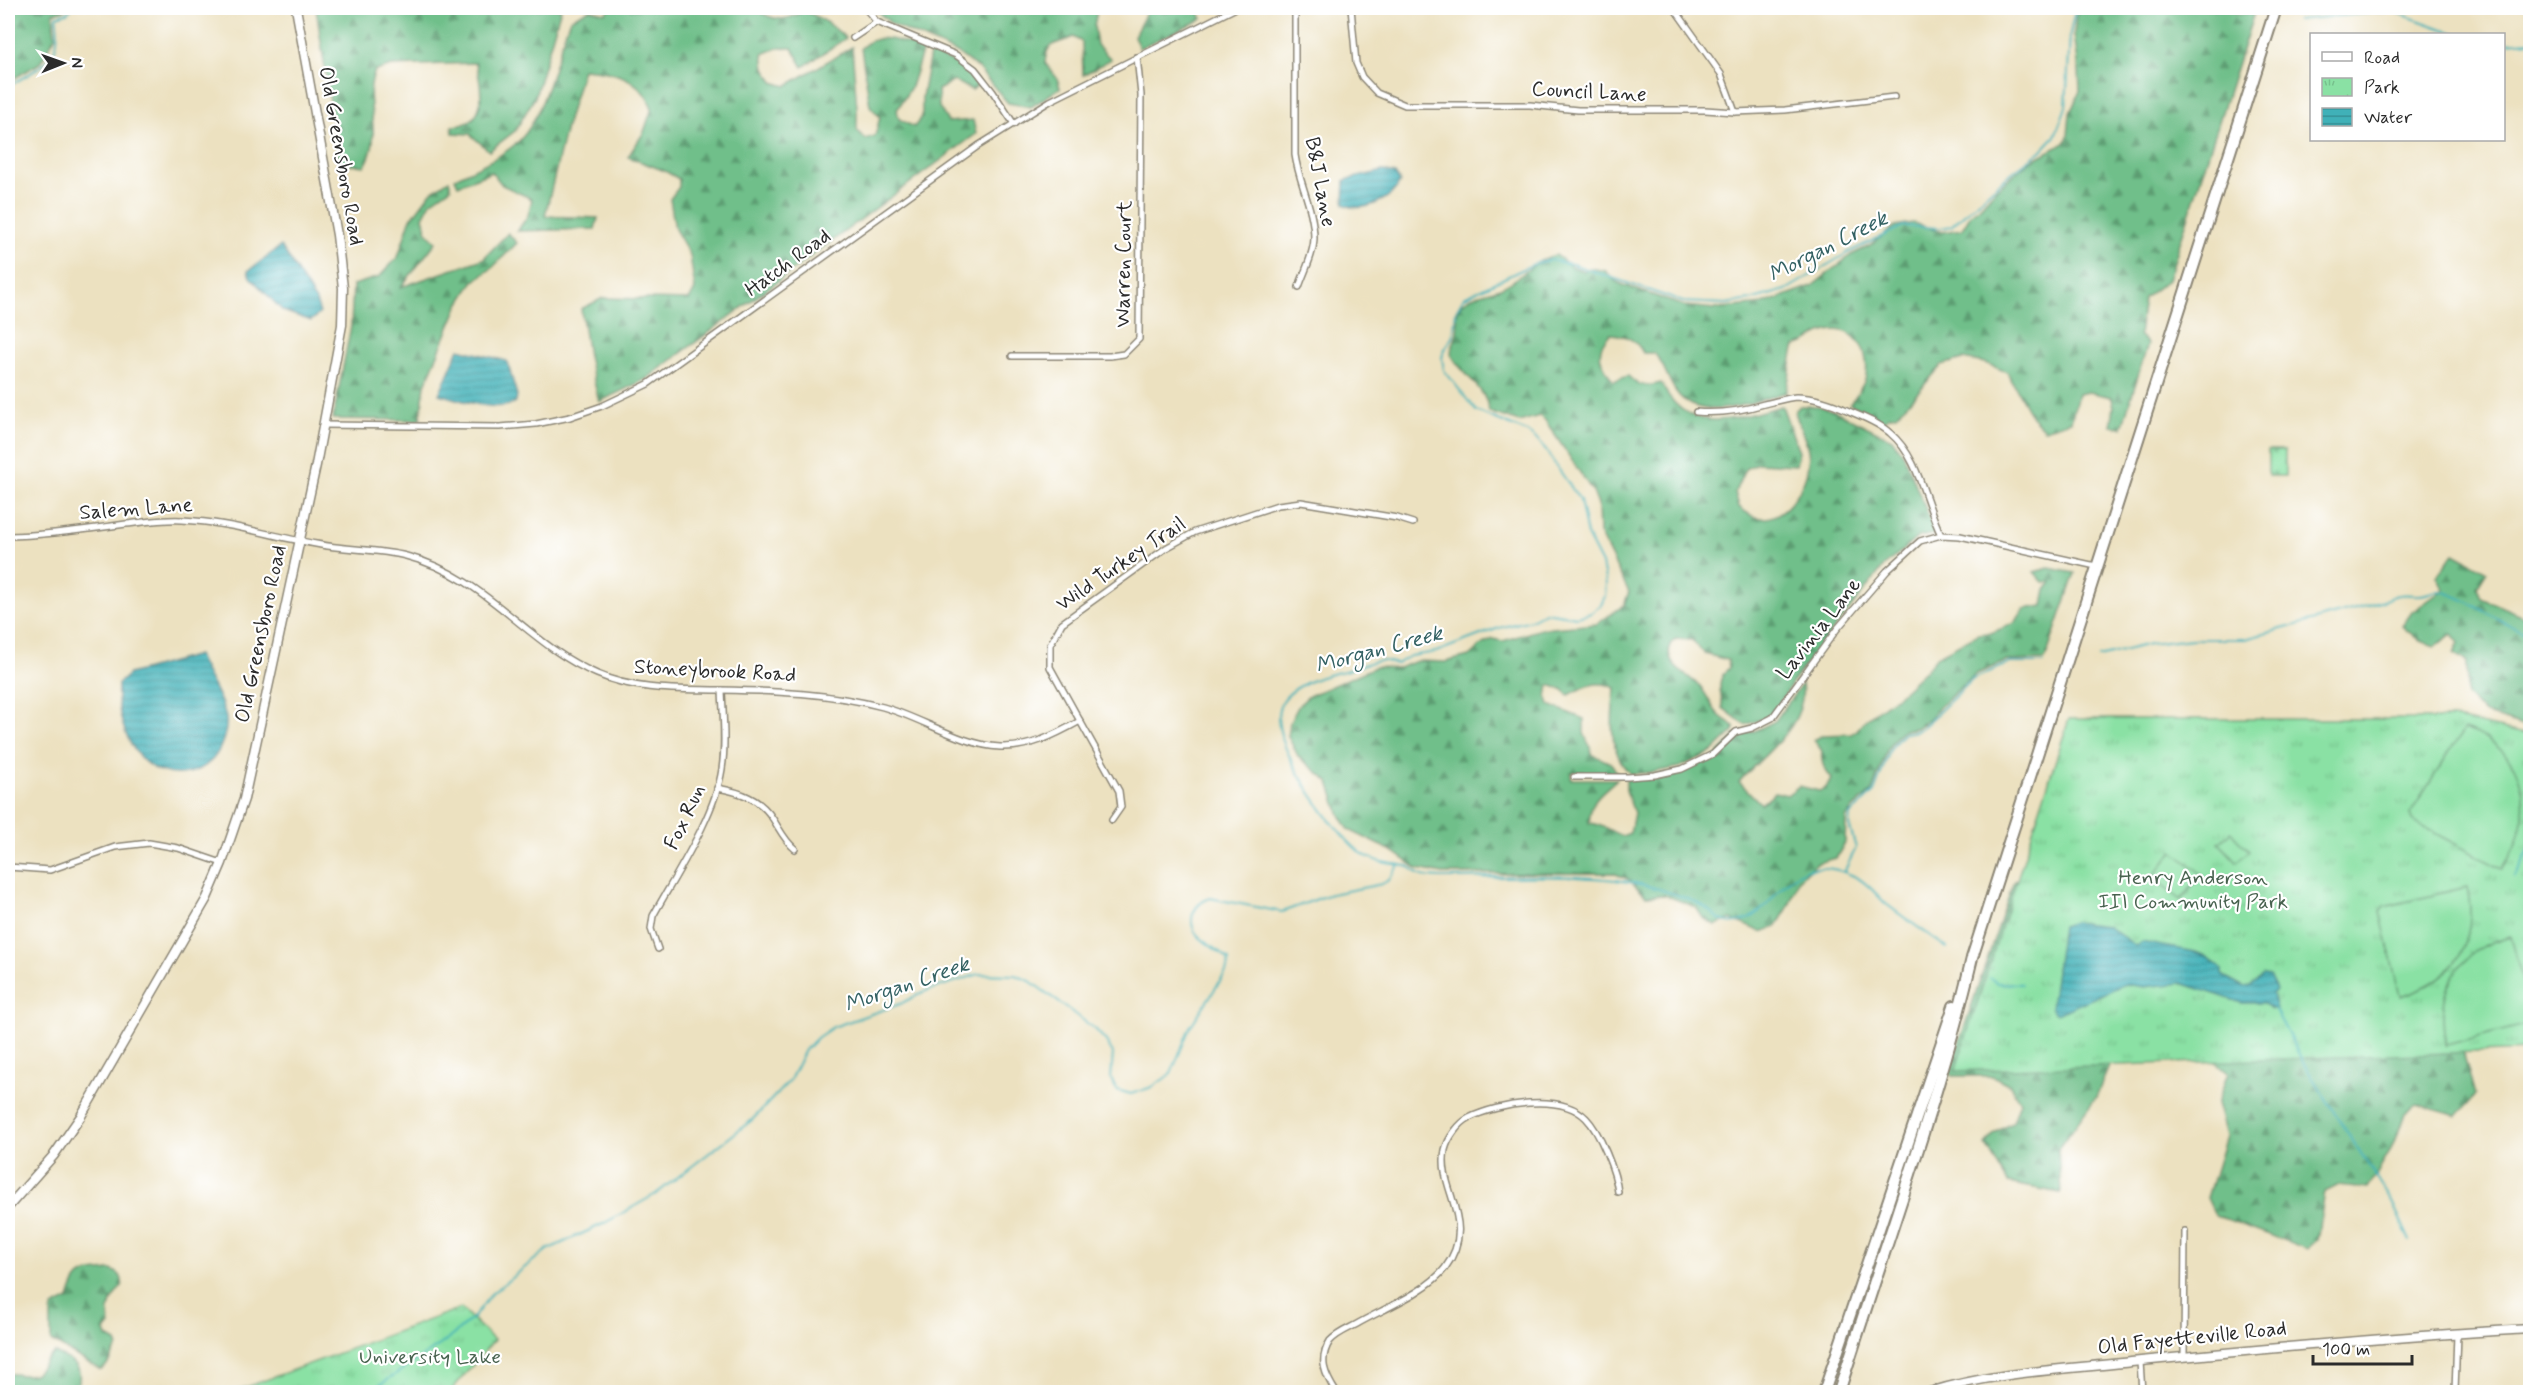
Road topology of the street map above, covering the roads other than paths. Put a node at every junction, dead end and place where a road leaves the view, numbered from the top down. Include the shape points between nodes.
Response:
1 (296, 8) edge
2 (865, 8) edge
3 (1236, 8) edge
4 (1295, 8) edge
5 (1351, 8) edge
6 (1674, 8) edge
7 (2276, 8) edge
8 (877, 22) junction
9 (853, 38) dead end
10 (1137, 57) junction
11 (1894, 97) dead end
12 (1735, 112) junction
13 (1014, 124) junction
14 (1299, 287) dead end
15 (1012, 356) dead end
16 (1696, 412) dead end
17 (324, 425) junction
18 (1413, 523) dead end
19 (1941, 535) junction
20 (8, 536) edge
21 (300, 541) junction
22 (2098, 567) junction
23 (722, 690) junction
24 (1080, 722) junction
25 (1574, 777) dead end
26 (717, 788) junction
27 (1113, 820) dead end
28 (795, 849) dead end
29 (222, 863) junction
30 (8, 867) edge
31 (658, 949) dead end
32 (1972, 958) junction
33 (1618, 1192) dead end
34 (8, 1207) edge
35 (2186, 1231) dead end
36 (2530, 1329) edge
37 (2457, 1333) junction
38 (2184, 1357) junction
39 (2140, 1362) junction
40 (1843, 1381) junction
41 (1336, 1392) edge
42 (1824, 1392) edge
43 (1839, 1392) edge
44 (1846, 1392) edge
45 (1930, 1392) edge
46 (2142, 1392) edge
47 (2456, 1392) edge

1 - 17 street, Old Greensboro Road via 343,288 342,326
2 - 8 street
3 - 10 street, Hatch Road
4 - 14 street, B&J Lane via 1295,155 1314,237
5 - 12 street, Council Lane via 1356,63 1362,77 1377,93 1405,105
6 - 12 street via 1721,74
7 - 22 highway
8 - 9 street
8 - 13 street via 956,55 975,69
10 - 13 street, Hatch Road
10 - 15 street, Warren Court via 1141,95 1139,339 1124,354 1110,356
11 - 12 street, Council Lane
13 - 17 street, Hatch Road via 648,384 623,397 570,417 500,428
16 - 19 street via 1738,411 1796,397 1845,409 1871,421 1891,433 1903,447
17 - 21 street, Old Greensboro Road
18 - 24 street, Wild Turkey Trail via 1310,503 1289,503 1175,542 1062,623 1053,637 1048,652 1050,667
19 - 22 street, Lavinia Lane
19 - 25 street, Lavinia Lane via 1920,541 1887,571 1837,629 1772,718 1736,732 1713,754 1682,769 1655,775
20 - 21 street, Salem Lane via 182,520 234,526
21 - 23 street, Stoneybrook Road via 390,552 444,570 478,588 568,658 602,676 639,686
21 - 29 street, Old Greensboro Road via 244,799
22 - 32 highway
23 - 24 street, Stoneybrook Road via 805,693 862,702 990,746 1030,744
23 - 26 street, Fox Run via 723,755
24 - 27 street, Wild Turkey Trail via 1119,791 1121,807
26 - 28 street via 744,794 758,802
26 - 31 street, Fox Run via 653,916 652,936
29 - 30 street via 149,843 115,847 50,870
29 - 34 street, Old Greensboro Road via 195,919 81,1116 43,1169
32 - 40 highway via 1905,1191
32 - 42 highway
33 - 41 street via 1591,1123 1571,1107 1544,1102 1503,1107 1467,1118 1451,1135 1445,1149 1444,1165 1458,1227 1458,1242 1450,1260 1426,1285 1330,1341 1323,1368
35 - 38 street
36 - 37 street, Old Fayetteville Road
37 - 38 street, Old Fayetteville Road
37 - 47 street
38 - 39 street, Old Fayetteville Road
39 - 45 street, Old Fayetteville Road via 2028,1373
39 - 46 street
40 - 43 highway
40 - 44 highway

